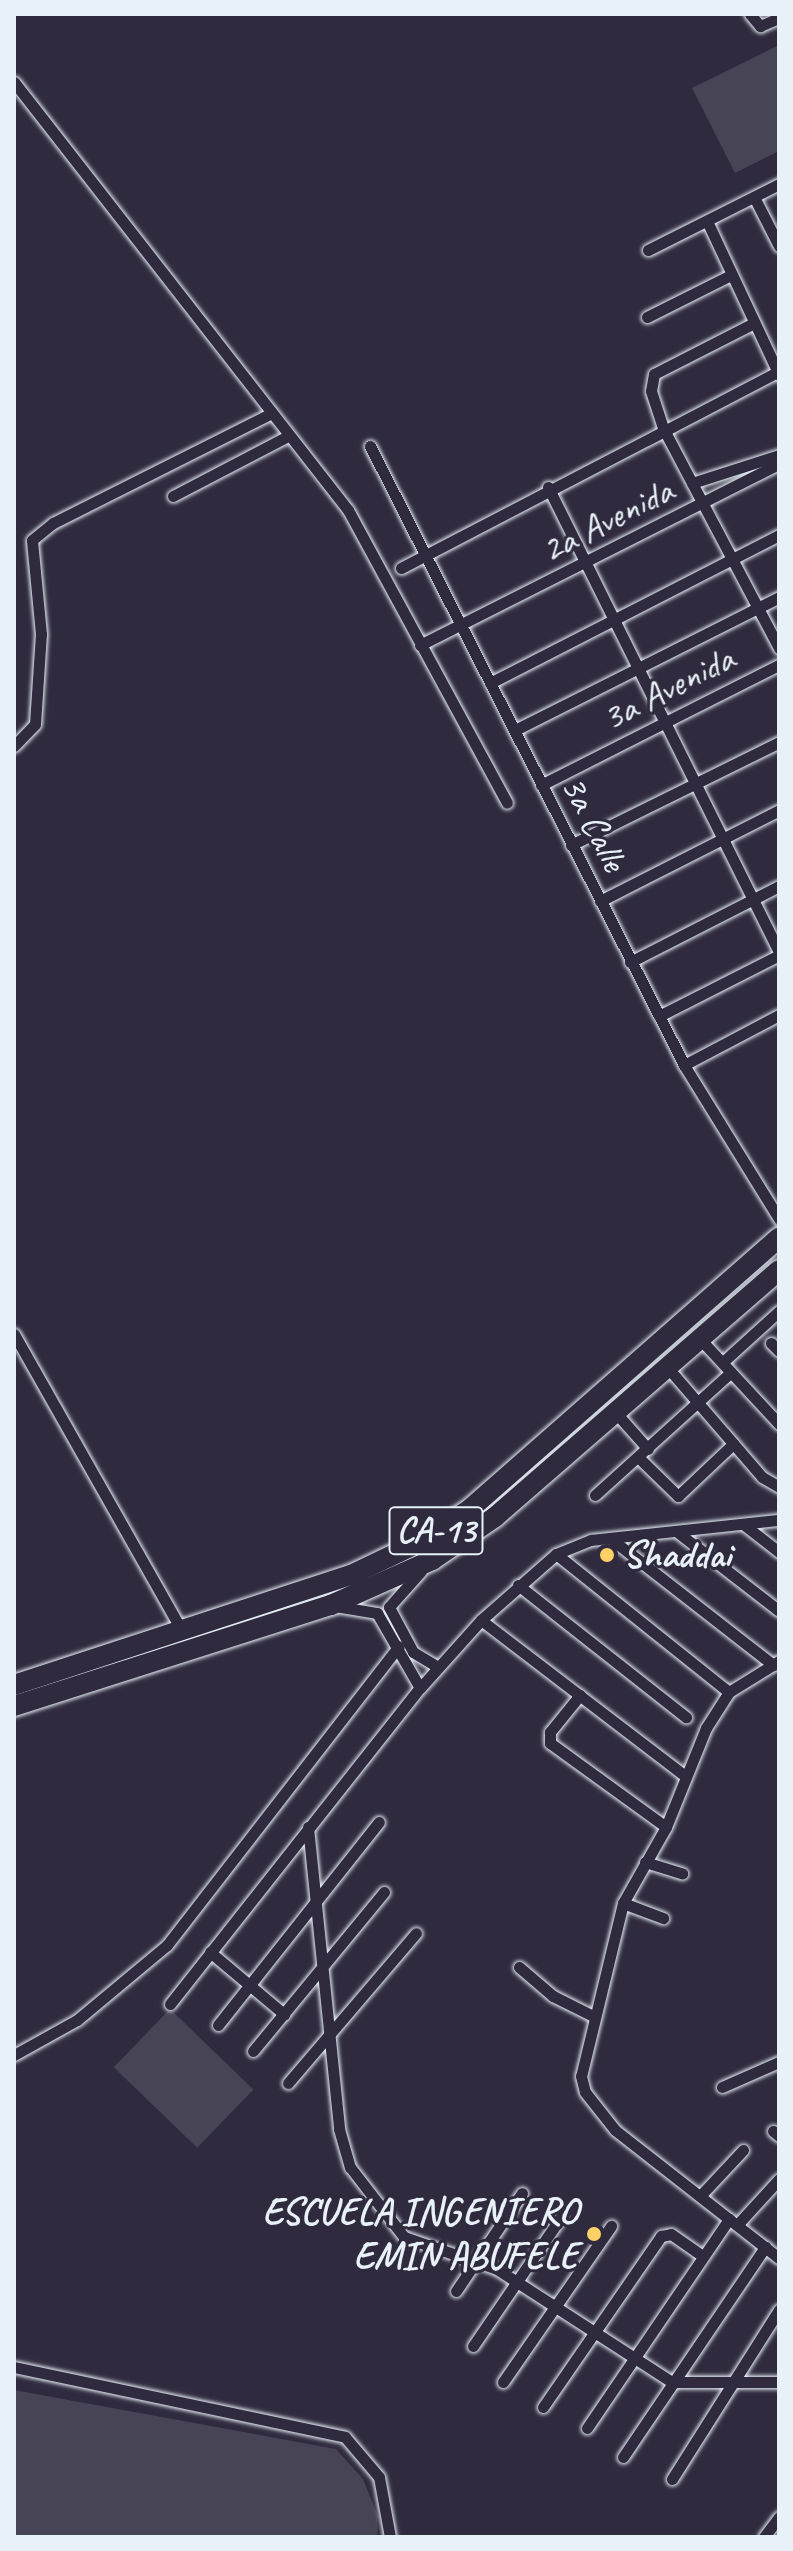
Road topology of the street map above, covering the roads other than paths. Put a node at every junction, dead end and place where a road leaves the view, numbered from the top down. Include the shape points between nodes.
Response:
1 (750, 14) edge
2 (779, 18) edge
3 (14, 82) edge
4 (779, 184) edge
5 (754, 197) junction
6 (707, 221) junction
7 (779, 246) edge
8 (648, 250) dead end
9 (731, 275) junction
10 (647, 317) dead end
11 (754, 323) junction
12 (778, 374) edge
13 (270, 414) junction
14 (663, 428) junction
15 (288, 436) junction
16 (370, 446) dead end
17 (779, 455) edge
18 (779, 464) edge
19 (692, 483) junction
20 (548, 487) junction
21 (173, 496) dead end
22 (703, 504) junction
23 (779, 535) edge
24 (424, 553) junction
25 (735, 557) junction
26 (584, 566) junction
27 (401, 568) dead end
28 (779, 597) edge
29 (759, 607) junction
30 (612, 621) junction
31 (462, 627) junction
32 (420, 645) junction
33 (779, 648) edge
34 (779, 665) edge
35 (635, 668) junction
36 (490, 683) junction
37 (665, 723) junction
38 (515, 730) junction
39 (779, 742) edge
40 (14, 746) edge
41 (541, 785) junction
42 (695, 785) junction
43 (507, 803) dead end
44 (779, 810) edge
45 (722, 839) junction
46 (571, 845) junction
47 (779, 886) edge
48 (752, 899) junction
49 (600, 901) junction
50 (779, 953) edge
51 (630, 962) junction
52 (779, 1015) edge
53 (659, 1016) junction
54 (684, 1065) junction
55 (779, 1219) edge
56 (779, 1238) edge
57 (778, 1274) edge
58 (779, 1311) edge
59 (14, 1334) edge
60 (701, 1340) junction
61 (724, 1361) junction
62 (668, 1368) junction
63 (731, 1372) junction
64 (697, 1405) junction
65 (616, 1413) junction
66 (779, 1424) edge
67 (733, 1444) junction
68 (648, 1449) junction
69 (638, 1457) junction
70 (779, 1487) edge
71 (595, 1495) dead end
72 (779, 1520) edge
73 (743, 1524) junction
74 (676, 1531) junction
75 (610, 1538) junction
76 (779, 1552) edge
77 (556, 1554) junction
78 (432, 1560) junction
79 (518, 1585) junction
80 (331, 1605) junction
81 (779, 1611) edge
82 (481, 1620) junction
83 (182, 1631) junction
84 (399, 1646) junction
85 (98, 1658) junction
86 (776, 1663) edge
87 (136, 1667) junction
88 (438, 1667) junction
89 (14, 1685) edge
90 (420, 1688) junction
91 (64, 1690) junction
92 (729, 1692) junction
93 (580, 1695) junction
94 (14, 1706) edge
95 (686, 1717) dead end
96 (686, 1777) junction
97 (379, 1822) dead end
98 (308, 1827) junction
99 (666, 1827) junction
100 (645, 1862) junction
101 (682, 1873) dead end
102 (384, 1892) dead end
103 (317, 1899) junction
104 (623, 1903) junction
105 (663, 1918) dead end
106 (416, 1933) dead end
107 (210, 1952) junction
108 (325, 1966) junction
109 (519, 1967) dead end
110 (249, 1985) junction
111 (170, 2004) dead end
112 (284, 2014) junction
113 (593, 2016) junction
114 (218, 2025) dead end
115 (331, 2033) junction
116 (253, 2051) dead end
117 (14, 2055) edge
118 (779, 2062) edge
119 (288, 2083) dead end
120 (722, 2087) dead end
121 (743, 2150) dead end
122 (779, 2179) edge
123 (522, 2193) dead end
124 (700, 2196) junction
125 (561, 2217) dead end
126 (733, 2222) junction
127 (611, 2226) dead end
128 (774, 2252) edge
129 (703, 2256) junction
130 (477, 2259) junction
131 (518, 2280) junction
132 (456, 2291) dead end
133 (555, 2306) junction
134 (777, 2316) edge
135 (595, 2333) junction
136 (473, 2346) dead end
137 (634, 2358) junction
138 (14, 2367) edge
139 (503, 2382) dead end
140 (672, 2382) junction
141 (779, 2382) edge
142 (727, 2386) junction
143 (543, 2407) dead end
144 (587, 2428) dead end
145 (623, 2457) dead end
146 (672, 2479) dead end
147 (779, 2517) edge
148 (390, 2537) edge
149 (764, 2537) edge

1 - 2 street via 760,26
3 - 13 street
4 - 5 street
5 - 6 street
5 - 7 street
6 - 8 street
6 - 9 street
9 - 10 street
9 - 11 street
11 - 12 street
11 - 14 street via 654,374 651,391
12 - 14 street
13 - 15 street
13 - 40 street via 53,523 32,540 41,634 35,724
14 - 19 street
14 - 20 street
15 - 21 street
15 - 32 street via 348,510
16 - 24 street, 3a Calle
17 - 19 street
18 - 22 street, 2a Avenida
19 - 22 street
20 - 24 street
20 - 26 street
22 - 25 street
22 - 26 street, 2a Avenida
23 - 25 street
24 - 27 street
24 - 31 street, 3a Calle
25 - 29 street
25 - 30 street
26 - 30 street
26 - 31 street, 2a Avenida
28 - 29 street
29 - 33 street
29 - 35 street
30 - 35 street
30 - 36 street
31 - 32 street, 2a Avenida
31 - 36 street, 3a Calle
32 - 43 street
34 - 37 street, 3a Avenida
35 - 37 street
35 - 38 street
36 - 38 street, 3a Calle
37 - 41 street, 3a Avenida
37 - 42 street
38 - 41 street, 3a Calle
39 - 42 street
41 - 46 street, 3a Calle
42 - 45 street
42 - 46 street
44 - 45 street
45 - 48 street
45 - 49 street
46 - 49 street, 3a Calle
47 - 48 street
48 - 50 street
48 - 51 street
49 - 51 street, 3a Calle
50 - 53 street
51 - 53 street, 3a Calle
52 - 54 street
53 - 54 street, 3a Calle
54 - 55 street, 3a Calle
56 - 83 highway, CA-13 via 461,1515 351,1575
57 - 60 highway, CA-13
58 - 61 street
59 - 83 street
60 - 61 street
60 - 62 highway, CA-13
61 - 63 street
62 - 64 street
62 - 65 highway, CA-13
63 - 64 street
63 - 66 street
64 - 67 street
64 - 68 street
65 - 68 street
65 - 78 highway, CA-13 via 495,1517
67 - 69 street via 678,1496
67 - 70 street
68 - 69 street
69 - 71 street
72 - 73 street
73 - 74 street
73 - 76 street
74 - 75 street
74 - 81 street
75 - 77 street
75 - 86 street
77 - 79 street
77 - 92 street
78 - 80 highway, CA-13
78 - 88 street via 389,1607 419,1660
79 - 82 street
79 - 95 street
80 - 84 street via 377,1613
80 - 87 highway, CA-13
82 - 88 street
82 - 93 street
83 - 85 highway, CA-13
83 - 87 highway via 175,1640 119,1660
84 - 90 street
84 - 117 street via 167,1945 77,2020
85 - 89 highway, CA-13
85 - 91 highway via 111,1658 112,1666 72,1680
86 - 92 street
87 - 91 highway, CA-13
88 - 90 street
90 - 98 street
91 - 94 highway, CA-13
92 - 96 street
93 - 96 street
93 - 99 street via 550,1732 550,1743
96 - 99 street
97 - 103 street
98 - 103 street
98 - 107 street
99 - 100 street
100 - 101 street
100 - 104 street
102 - 108 street
103 - 108 street
103 - 110 street
104 - 105 street
104 - 113 street
106 - 115 street
107 - 110 street
107 - 111 street
108 - 112 street
108 - 115 street
109 - 113 street via 553,1996
110 - 112 street
110 - 114 street
112 - 116 street
113 - 124 street via 582,2060 585,2092 615,2130
115 - 119 street
115 - 130 street via 339,2129 350,2167 416,2246
118 - 120 street
121 - 124 street
122 - 126 street
123 - 130 street
124 - 126 street
125 - 131 street
126 - 128 street
126 - 129 street
127 - 133 street
128 - 140 street
129 - 135 street via 663,2234
129 - 137 street
130 - 131 street
130 - 132 street
131 - 133 street
131 - 136 street
133 - 135 street
133 - 139 street
134 - 142 street
135 - 137 street
135 - 143 street
137 - 140 street
137 - 144 street
138 - 148 street via 345,2437 379,2477
140 - 142 street
140 - 145 street
141 - 142 street
142 - 146 street
147 - 149 street

